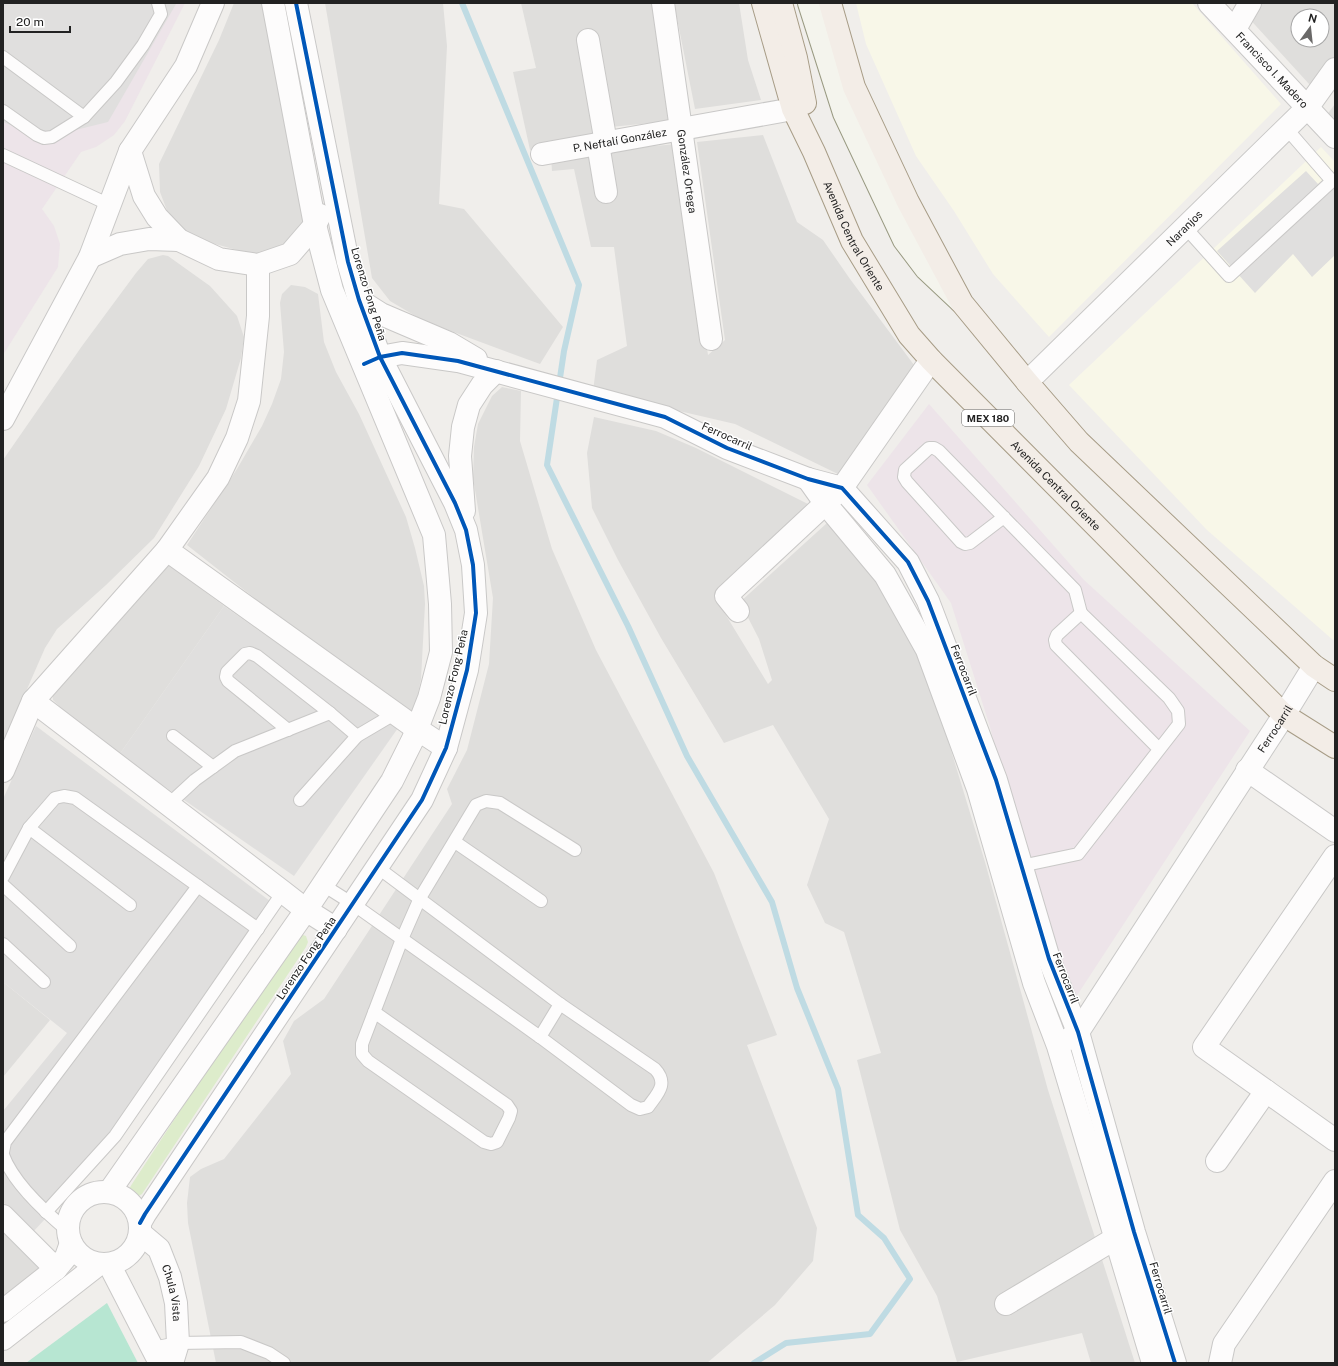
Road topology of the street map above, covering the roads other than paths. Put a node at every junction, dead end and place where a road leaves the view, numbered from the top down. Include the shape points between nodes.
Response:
1 (158, 3) edge
2 (214, 3) edge
3 (273, 3) edge
4 (296, 3) edge
5 (663, 3) edge
6 (763, 3) edge
7 (781, 3) edge
8 (808, 3) edge
9 (830, 3) edge
10 (1210, 3) edge
11 (1250, 3) edge
12 (1235, 29) junction
13 (588, 40) dead end
14 (3, 57) edge
15 (1335, 69) edge
16 (1307, 108) junction
17 (793, 109) junction
18 (3, 111) edge
19 (84, 116) junction
20 (1286, 128) junction
21 (681, 129) junction
22 (1335, 137) edge
23 (602, 143) junction
24 (130, 151) junction
25 (814, 152) junction
26 (542, 154) dead end
27 (3, 155) edge
28 (333, 190) junction
29 (606, 192) dead end
30 (110, 205) junction
31 (315, 225) junction
32 (1185, 228) junction
33 (179, 240) junction
34 (90, 257) junction
35 (258, 265) junction
36 (359, 300) junction
37 (962, 303) junction
38 (711, 339) dead end
39 (372, 360) junction
40 (931, 360) junction
41 (496, 371) junction
42 (1027, 382) junction
43 (3, 419) edge
44 (808, 479) junction
45 (842, 488) junction
46 (826, 504) junction
47 (1004, 517) junction
48 (466, 530) junction
49 (167, 550) junction
50 (738, 611) dead end
51 (1081, 613) junction
52 (1314, 666) junction
53 (1335, 680) edge
54 (33, 701) junction
55 (330, 712) junction
56 (396, 713) junction
57 (1284, 715) junction
58 (417, 729) junction
59 (288, 730) junction
60 (173, 736) dead end
61 (357, 736) junction
62 (1335, 747) edge
63 (446, 748) junction
64 (1159, 749) junction
65 (213, 767) junction
66 (1247, 770) junction
67 (3, 771) edge
68 (300, 800) dead end
69 (169, 804) junction
70 (30, 828) junction
71 (1335, 831) edge
72 (454, 842) junction
73 (574, 850) dead end
74 (1335, 856) edge
75 (1021, 866) junction
76 (377, 867) junction
77 (3, 877) edge
78 (3, 885) edge
79 (323, 885) junction
80 (198, 886) junction
81 (283, 892) junction
82 (420, 898) junction
83 (541, 901) dead end
84 (353, 904) junction
85 (130, 905) dead end
86 (306, 910) junction
87 (258, 929) junction
88 (336, 929) junction
89 (402, 939) junction
90 (3, 944) edge
91 (70, 946) dead end
92 (44, 982) dead end
93 (560, 1004) junction
94 (374, 1012) junction
95 (1078, 1032) junction
96 (540, 1037) junction
97 (1058, 1046) junction
98 (1266, 1091) junction
99 (1331, 1130) edge
100 (3, 1152) edge
101 (3, 1155) edge
102 (1217, 1162) dead end
103 (1335, 1181) edge
104 (109, 1192) junction
105 (46, 1212) junction
106 (3, 1216) edge
107 (140, 1228) junction
108 (69, 1237) junction
109 (1116, 1238) junction
110 (104, 1264) junction
111 (56, 1269) junction
112 (1006, 1304) dead end
113 (3, 1311) edge
114 (3, 1340) edge
115 (175, 1353) edge
116 (156, 1355) edge
117 (284, 1363) edge
118 (1153, 1363) edge
119 (1174, 1363) edge
120 (1220, 1363) edge

1 - 19 lane via 161,14 143,45 116,82
2 - 24 street via 186,66
3 - 31 street, Lorenzo Fong Peña
4 - 28 street, Lorenzo Fong Peña
5 - 21 street, González Ortega
6 - 17 main road, Avenida Central Oriente / MEX 180
7 - 25 main road via 796,58
8 - 37 main road via 844,113 904,240 926,269
9 - 37 main road via 854,87 908,202
10 - 12 street, Francisco I. Madero
11 - 12 street
12 - 16 street, Francisco I. Madero
13 - 23 street
14 - 19 lane
15 - 16 street, Naranjos
16 - 20 street, Naranjos
16 - 22 street, Francisco I. Madero
17 - 21 street, P. Neftalí González
17 - 25 main road, Avenida Central Oriente / MEX 180
18 - 19 lane via 44,138 52,137
20 - 32 street, Naranjos
20 - 32 lane via 1332,181 1229,276
21 - 23 street, P. Neftalí González
21 - 38 street, González Ortega
23 - 26 street, P. Neftalí González
23 - 29 street
24 - 30 street
24 - 33 street via 144,196 157,217
25 - 40 main road, Avenida Central Oriente / MEX 180 via 852,241 909,335
27 - 30 lane
28 - 31 street
28 - 36 street, Lorenzo Fong Peña
30 - 34 street
31 - 35 street via 290,254
31 - 39 street, Lorenzo Fong Peña via 332,290
32 - 42 street, Naranjos
33 - 34 street via 149,239 120,244
33 - 35 street via 219,259
34 - 43 street
35 - 49 street via 258,316 249,401 237,438 218,478
36 - 39 street, Lorenzo Fong Peña
36 - 41 street, Ferrocarril via 381,314 449,344
37 - 42 main road
39 - 41 street, Ferrocarril via 402,353 458,361
39 - 48 street, Lorenzo Fong Peña via 455,503
39 - 58 street, Lorenzo Fong Peña via 434,535 441,652 429,698
40 - 45 street
40 - 57 main road, Avenida Central Oriente / MEX 180
41 - 44 street, Ferrocarril via 665,417 727,448
41 - 48 street via 482,385 469,405 464,427 460,456
42 - 52 main road via 1079,442
44 - 45 street, Ferrocarril
44 - 46 street
45 - 46 street
45 - 75 street, Ferrocarril via 908,562 928,601 996,780
46 - 50 street via 726,596
46 - 97 street via 885,574 927,650 978,790 1034,983
47 - 47 lane via 934,448 929,448 905,470 904,477 908,482 965,544 970,543
47 - 51 lane via 1075,590
48 - 63 street, Lorenzo Fong Peña via 473,565 476,613 467,670
49 - 54 street
49 - 56 street
51 - 64 lane via 1169,698 1178,711 1179,724
51 - 64 lane via 1057,635 1056,645
52 - 53 main road
52 - 57 street, Ferrocarril
54 - 67 street
54 - 69 street
55 - 59 lane
55 - 59 lane via 257,656 245,654 227,672 228,681
55 - 61 lane
56 - 58 street
56 - 61 lane
57 - 62 main road, Avenida Central Oriente / MEX 180
57 - 66 street, Ferrocarril
58 - 63 street
58 - 79 street, Lorenzo Fong Peña via 392,781
59 - 65 lane via 235,751
60 - 65 lane
61 - 68 lane
63 - 76 street, Lorenzo Fong Peña via 422,800
64 - 75 lane via 1078,854
65 - 69 lane
66 - 71 street
66 - 95 street, Ferrocarril
69 - 81 street
70 - 77 lane
70 - 80 lane via 55,798 75,798
70 - 85 lane
72 - 73 lane via 476,805 486,801 500,803
72 - 82 lane
72 - 83 lane
74 - 98 street via 1204,1047
75 - 95 street, Ferrocarril via 1049,959
76 - 82 lane
76 - 84 street, Lorenzo Fong Peña
78 - 91 lane
79 - 84 lane
79 - 86 street, Lorenzo Fong Peña
80 - 87 lane
80 - 100 lane via 5,1142
81 - 86 street
81 - 87 lane
82 - 89 lane
82 - 93 lane
84 - 88 street, Lorenzo Fong Peña
84 - 89 lane
86 - 88 street
86 - 104 street, Lorenzo Fong Peña
87 - 105 lane via 114,1136
88 - 107 street, Lorenzo Fong Peña via 144,1214
89 - 94 lane
89 - 96 lane
90 - 92 lane
93 - 96 lane
93 - 96 lane via 656,1070 661,1076 662,1086 648,1107 640,1109 631,1105
94 - 94 lane via 507,1106 511,1111 497,1142 484,1142 368,1061 362,1054 362,1044
95 - 97 street, Ferrocarril
95 - 119 street, Ferrocarril
97 - 109 street
98 - 99 street
98 - 102 street
101 - 105 lane via 7,1165
103 - 120 street via 1224,1344
104 - 107 street via 120,1195 130,1202 137,1212
104 - 108 street via 96,1192 84,1197 75,1206 69,1218
105 - 108 lane
106 - 111 street
107 - 110 street via 138,1242 130,1253 118,1262
107 - 115 street, Chula Vista via 159,1249 170,1277 176,1303
108 - 110 street via 78,1253 88,1260
108 - 111 street via 66,1257
109 - 112 street
109 - 118 street
110 - 114 street
110 - 116 street
111 - 113 street
115 - 116 lane
115 - 117 lane via 241,1342 269,1353

